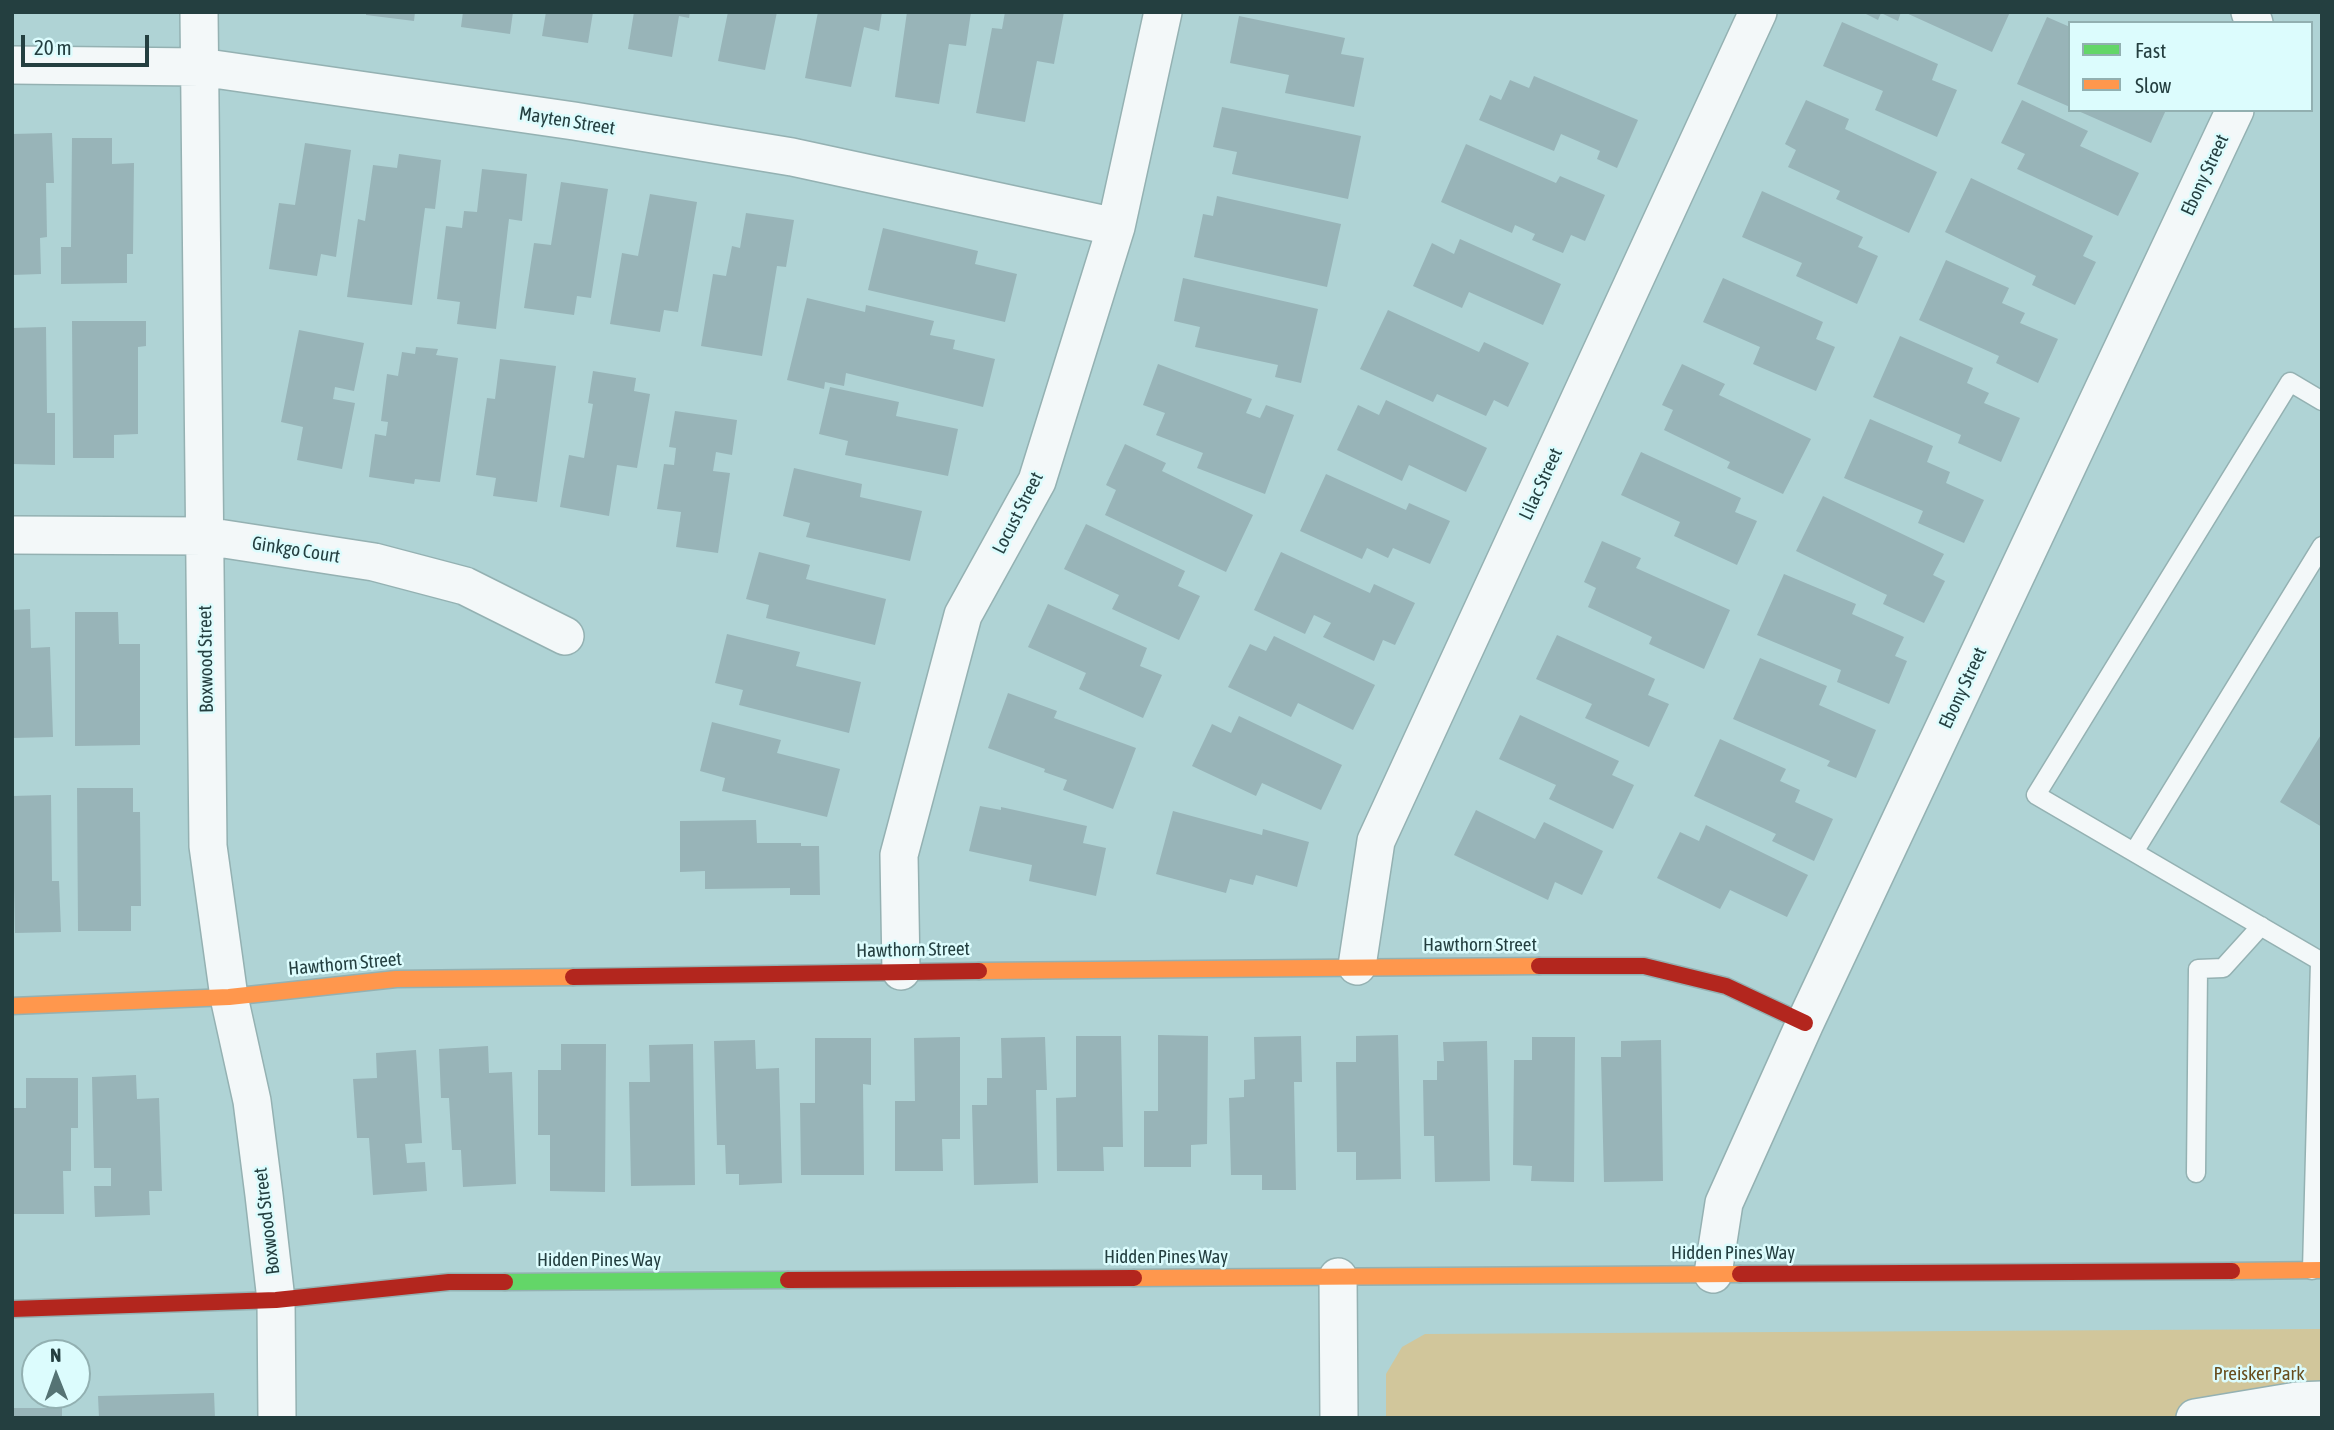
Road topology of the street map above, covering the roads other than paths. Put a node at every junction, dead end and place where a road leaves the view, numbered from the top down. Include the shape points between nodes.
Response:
1 (199, 12) edge
2 (1163, 12) edge
3 (1758, 12) edge
4 (12, 65) edge
5 (200, 67) junction
6 (2234, 112) edge
7 (1116, 228) junction
8 (2322, 401) edge
9 (12, 535) edge
10 (205, 537) junction
11 (2322, 545) edge
12 (565, 636) dead end
13 (2134, 852) junction
14 (2261, 926) junction
15 (2321, 961) edge
16 (1357, 966) junction
17 (901, 971) junction
18 (229, 997) junction
19 (12, 1006) edge
20 (1805, 1023) junction
21 (2196, 1173) dead end
22 (2317, 1270) edge
23 (1713, 1274) junction
24 (1338, 1277) junction
25 (276, 1300) junction
26 (12, 1309) edge
27 (2322, 1400) edge
28 (277, 1418) edge
29 (1339, 1418) edge
30 (2194, 1418) edge

1 - 5 street, Boxwood Street
2 - 7 street, Locust Street
3 - 16 street, Lilac Street via 1376,841
4 - 5 street, Mayten Street
5 - 7 street, Mayten Street via 792,157
5 - 10 street, Boxwood Street
6 - 20 street, Ebony Street
7 - 17 street, Locust Street via 1037,481 963,615 899,855
8 - 13 lane via 2290,382 2036,795
9 - 10 street, Ginkgo Court
10 - 12 street, Ginkgo Court via 374,562 465,586
10 - 18 street, Boxwood Street via 208,846
11 - 13 lane
13 - 14 lane
14 - 15 lane
14 - 21 lane via 2223,968 2198,969
15 - 22 lane
16 - 17 street, Hawthorn Street
16 - 20 street, Hawthorn Street via 1644,966 1726,986
17 - 18 street, Hawthorn Street via 396,979
18 - 19 street, Hawthorn Street
18 - 25 street, Boxwood Street via 252,1101
20 - 23 street, Ebony Street via 1724,1203
22 - 23 street, Hidden Pines Way
23 - 24 street, Hidden Pines Way
24 - 25 street, Hidden Pines Way via 449,1282
24 - 29 street
25 - 26 street, Hidden Pines Way
25 - 28 street, Boxwood Street
27 - 30 street

